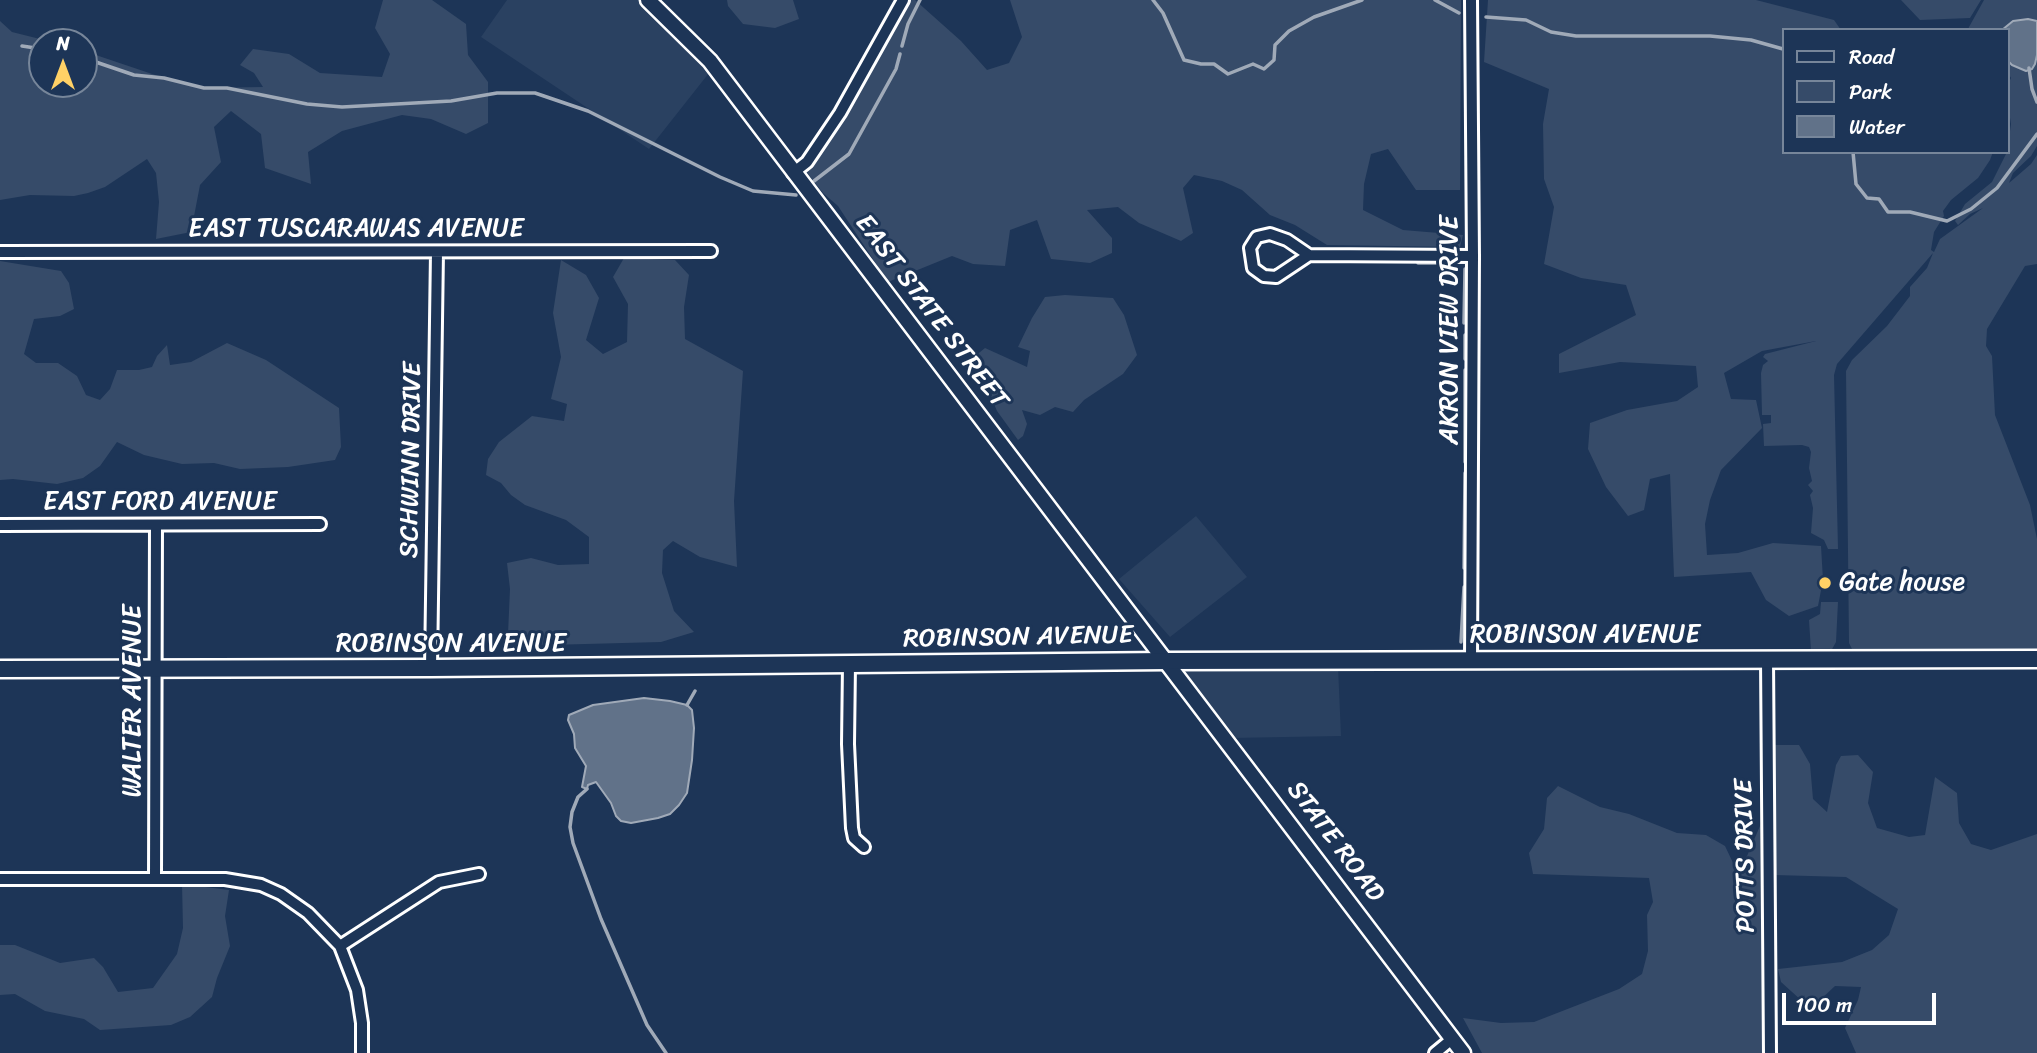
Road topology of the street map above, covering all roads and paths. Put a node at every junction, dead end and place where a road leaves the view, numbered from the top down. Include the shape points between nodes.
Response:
1 (648, 0) edge
2 (903, 0) edge
3 (1471, 0) edge
4 (793, 173) junction
5 (711, 251) dead end
6 (0, 252) edge
7 (437, 252) junction
8 (1309, 255) junction
9 (1473, 256) junction
10 (320, 524) dead end
11 (0, 525) edge
12 (156, 526) junction
13 (1767, 659) junction
14 (2037, 659) edge
15 (1471, 660) junction
16 (1167, 661) junction
17 (849, 664) junction
18 (431, 668) junction
19 (0, 669) edge
20 (155, 670) junction
21 (864, 847) dead end
22 (479, 874) dead end
23 (155, 877) junction
24 (0, 879) edge
25 (340, 946) junction
26 (1452, 1039) junction
27 (362, 1053) edge
28 (1435, 1053) edge
29 (1463, 1053) edge
30 (1770, 1053) edge

1 - 4 street, EAST STATE STREET via 710,61
2 - 4 street via 840,113 807,162
3 - 9 street, AKRON VIEW DRIVE
4 - 16 street, EAST STATE STREET
5 - 7 street, EAST TUSCARAWAS AVENUE
6 - 7 street, EAST TUSCARAWAS AVENUE
7 - 18 street, SCHWINN DRIVE
8 - 8 street via 1270,234 1257,237 1250,248 1252,268 1276,277
8 - 9 street
9 - 15 street, AKRON VIEW DRIVE
10 - 12 street, EAST FORD AVENUE
11 - 12 street, EAST FORD AVENUE
12 - 20 street, WALTER AVENUE
13 - 14 main road, ROBINSON AVENUE
13 - 15 main road, ROBINSON AVENUE
13 - 30 street, POTTS DRIVE
15 - 16 main road, ROBINSON AVENUE
16 - 17 main road, ROBINSON AVENUE
16 - 26 street, STATE ROAD
17 - 18 main road, ROBINSON AVENUE
17 - 21 street via 852,828 854,838
18 - 20 main road, ROBINSON AVENUE
19 - 20 main road, ROBINSON AVENUE
20 - 23 street, WALTER AVENUE
22 - 25 street via 439,882
23 - 24 street
23 - 25 street via 261,885 308,913
25 - 27 street via 357,990
26 - 28 street
26 - 29 street, STATE ROAD

